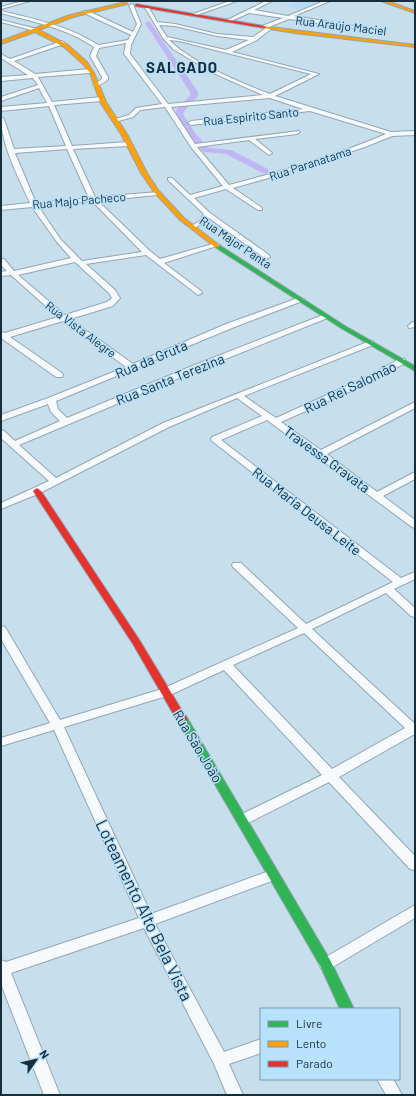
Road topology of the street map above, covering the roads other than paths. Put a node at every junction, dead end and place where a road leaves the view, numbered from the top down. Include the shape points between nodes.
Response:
1 (28, 1) edge
2 (108, 1) edge
3 (235, 1) edge
4 (270, 1) edge
5 (328, 1) edge
6 (383, 1) edge
7 (1, 2) edge
8 (135, 3) edge
9 (13, 5) junction
10 (263, 5) junction
11 (1, 8) edge
12 (248, 11) junction
13 (1, 12) edge
14 (86, 12) junction
15 (415, 12) edge
16 (262, 13) junction
17 (192, 15) junction
18 (286, 17) junction
19 (1, 21) edge
20 (227, 21) junction
21 (156, 23) junction
22 (49, 24) junction
23 (267, 28) junction
24 (34, 30) junction
25 (375, 30) dead end
26 (133, 34) junction
27 (165, 38) junction
28 (255, 39) junction
29 (130, 41) junction
30 (1, 43) edge
31 (62, 43) junction
32 (415, 46) edge
33 (97, 47) junction
34 (226, 52) junction
35 (1, 56) edge
36 (10, 61) junction
37 (90, 71) junction
38 (34, 76) junction
39 (1, 79) edge
40 (96, 85) junction
41 (40, 86) junction
42 (270, 96) junction
43 (1, 99) edge
44 (101, 99) junction
45 (50, 104) junction
46 (166, 106) junction
47 (1, 109) edge
48 (312, 109) junction
49 (116, 120) junction
50 (2, 123) edge
51 (191, 123) dead end
52 (297, 132) dead end
53 (415, 133) edge
54 (391, 134) junction
55 (250, 138) junction
56 (128, 144) junction
57 (198, 145) junction
58 (1, 147) edge
59 (70, 148) junction
60 (11, 149) junction
61 (270, 153) dead end
62 (170, 179) dead end
63 (227, 187) junction
64 (157, 193) junction
65 (189, 197) junction
66 (93, 199) junction
67 (34, 205) junction
68 (1, 208) edge
69 (260, 209) dead end
70 (208, 214) junction
71 (193, 227) junction
72 (216, 246) junction
73 (147, 253) junction
74 (266, 257) dead end
75 (1, 261) edge
76 (78, 261) junction
77 (160, 262) junction
78 (12, 273) junction
79 (1, 274) edge
80 (198, 293) dead end
81 (300, 300) junction
82 (326, 317) junction
83 (63, 318) junction
84 (2, 335) edge
85 (370, 343) junction
86 (402, 362) junction
87 (132, 367) junction
88 (415, 369) edge
89 (59, 375) dead end
90 (238, 395) junction
91 (51, 400) junction
92 (415, 405) edge
93 (1, 418) edge
94 (272, 419) junction
95 (66, 422) junction
96 (1, 433) edge
97 (215, 439) joint
98 (14, 444) junction
99 (321, 454) junction
100 (415, 475) edge
101 (54, 481) junction
102 (36, 491) junction
103 (377, 496) junction
104 (1, 506) edge
105 (415, 525) edge
106 (236, 565) dead end
107 (415, 575) edge
108 (400, 582) junction
109 (386, 590) junction
110 (415, 614) edge
111 (304, 629) junction
112 (1, 630) edge
113 (225, 664) junction
114 (166, 692) junction
115 (57, 725) junction
116 (414, 730) edge
117 (1, 742) edge
118 (330, 776) junction
119 (242, 820) junction
120 (415, 865) edge
121 (272, 875) junction
122 (415, 912) edge
123 (147, 921) junction
124 (326, 964) junction
125 (1, 968) edge
126 (348, 1008) edge
127 (260, 1046) edge
128 (220, 1060) junction
129 (386, 1080) edge
130 (52, 1095) edge
131 (236, 1095) edge
132 (394, 1095) edge

1 - 9 street
2 - 8 street, Rua Araújo Maciel
3 - 17 street
4 - 10 street
5 - 18 street
6 - 15 street
7 - 9 street
8 - 14 street
8 - 17 street, Rua Araújo Maciel
8 - 21 street
8 - 26 street via 139,24
9 - 11 street
10 - 12 street
10 - 16 street via 273,7
12 - 16 street
12 - 20 street
13 - 22 street
14 - 22 street
14 - 26 street
16 - 18 street
17 - 20 street, Rua Araújo Maciel
18 - 23 street
18 - 25 street
19 - 24 street, Rua Major Panta
20 - 23 street, Rua Araújo Maciel
21 - 27 street
21 - 28 street via 217,35
22 - 24 street
22 - 33 street via 84,38
23 - 28 street
23 - 32 street, Rua Araújo Maciel
24 - 30 street
24 - 31 street, Rua Major Panta
26 - 29 street
27 - 34 street
27 - 42 street via 170,45 215,72
28 - 34 street
29 - 33 street
29 - 46 street via 128,54
31 - 36 street
31 - 37 street, Rua Major Panta via 76,52
33 - 40 street via 93,56 105,80
34 - 42 street via 316,74
35 - 36 street
36 - 38 street
37 - 38 street
37 - 40 street, Rua Major Panta
38 - 39 street
38 - 41 street
40 - 44 street, Rua Major Panta
41 - 43 street
41 - 45 street
42 - 46 street
42 - 48 street
44 - 45 street
44 - 49 street, Rua Major Panta
45 - 47 street
45 - 59 street
46 - 49 street via 138,109 131,116
46 - 57 street
48 - 51 street, Rua Espirito Santo
48 - 54 street
49 - 56 street, Rua Major Panta
50 - 60 street
52 - 55 street
53 - 54 street
54 - 63 street, Rua Paranatama via 363,146 286,171
55 - 57 street
55 - 61 street
56 - 59 street
56 - 64 street, Rua Major Panta
57 - 63 street
58 - 60 street
59 - 60 street
59 - 66 street
60 - 67 street
62 - 65 street
63 - 65 street, Rua Paranatama
63 - 69 street
64 - 66 street, Rua Majo Pacheco
64 - 71 street, Rua Major Panta via 168,207
65 - 70 street
66 - 67 street, Rua Majo Pacheco
66 - 73 street
67 - 68 street, Rua Majo Pacheco
67 - 76 street via 59,241
70 - 71 street via 203,221
70 - 74 street
71 - 72 street, Rua Major Panta
72 - 77 street
72 - 81 street, Rua Major Panta
73 - 76 street
73 - 77 street
75 - 78 street, Rua Vista Alegre
76 - 78 street
76 - 83 street via 116,298 113,303
77 - 80 street
78 - 79 street
78 - 83 street, Rua Vista Alegre
81 - 82 street, Rua Major Panta
81 - 87 street, Rua da Gruta via 229,326
82 - 85 street, Rua Major Panta
82 - 95 street, Rua Santa Terezina
83 - 84 street
83 - 87 street, Rua Vista Alegre
84 - 89 street
85 - 86 street, Rua Major Panta
85 - 90 street
86 - 88 street, Rua Major Panta
86 - 94 street, Rua Rei Salomão via 372,378
87 - 91 street, Rua da Gruta
90 - 94 street, Travessa Gravata
90 - 101 street via 166,425
91 - 93 street, Rua da Gruta
91 - 95 street via 54,410
92 - 99 street
94 - 97 street, Rua Rei Salomão
94 - 99 street, Travessa Gravata
95 - 98 street, Rua Santa Terezina
96 - 98 street
97 - 108 street, Rua Maria Deusa Leite
98 - 101 street
99 - 103 street, Travessa Gravata
100 - 103 street
101 - 102 street
102 - 104 street
102 - 114 street, Rua São João via 137,643
103 - 105 street, Travessa Gravata
106 - 111 street
107 - 108 street
108 - 109 street
109 - 110 street
109 - 111 street
111 - 113 street
111 - 116 street
112 - 115 street, Loteamento Alto Bela Vista
113 - 114 street
113 - 118 street
114 - 115 street
114 - 119 street, Rua São João
115 - 117 street
115 - 123 street, Loteamento Alto Bela Vista
116 - 118 street
118 - 119 street
118 - 120 street
119 - 121 street, Rua São João
121 - 123 street
121 - 124 street, Rua São João
122 - 124 street
123 - 125 street
123 - 128 street, Loteamento Alto Bela Vista
124 - 126 street, Rua São João
125 - 130 street
127 - 128 street
128 - 131 street, Loteamento Alto Bela Vista
129 - 132 street

